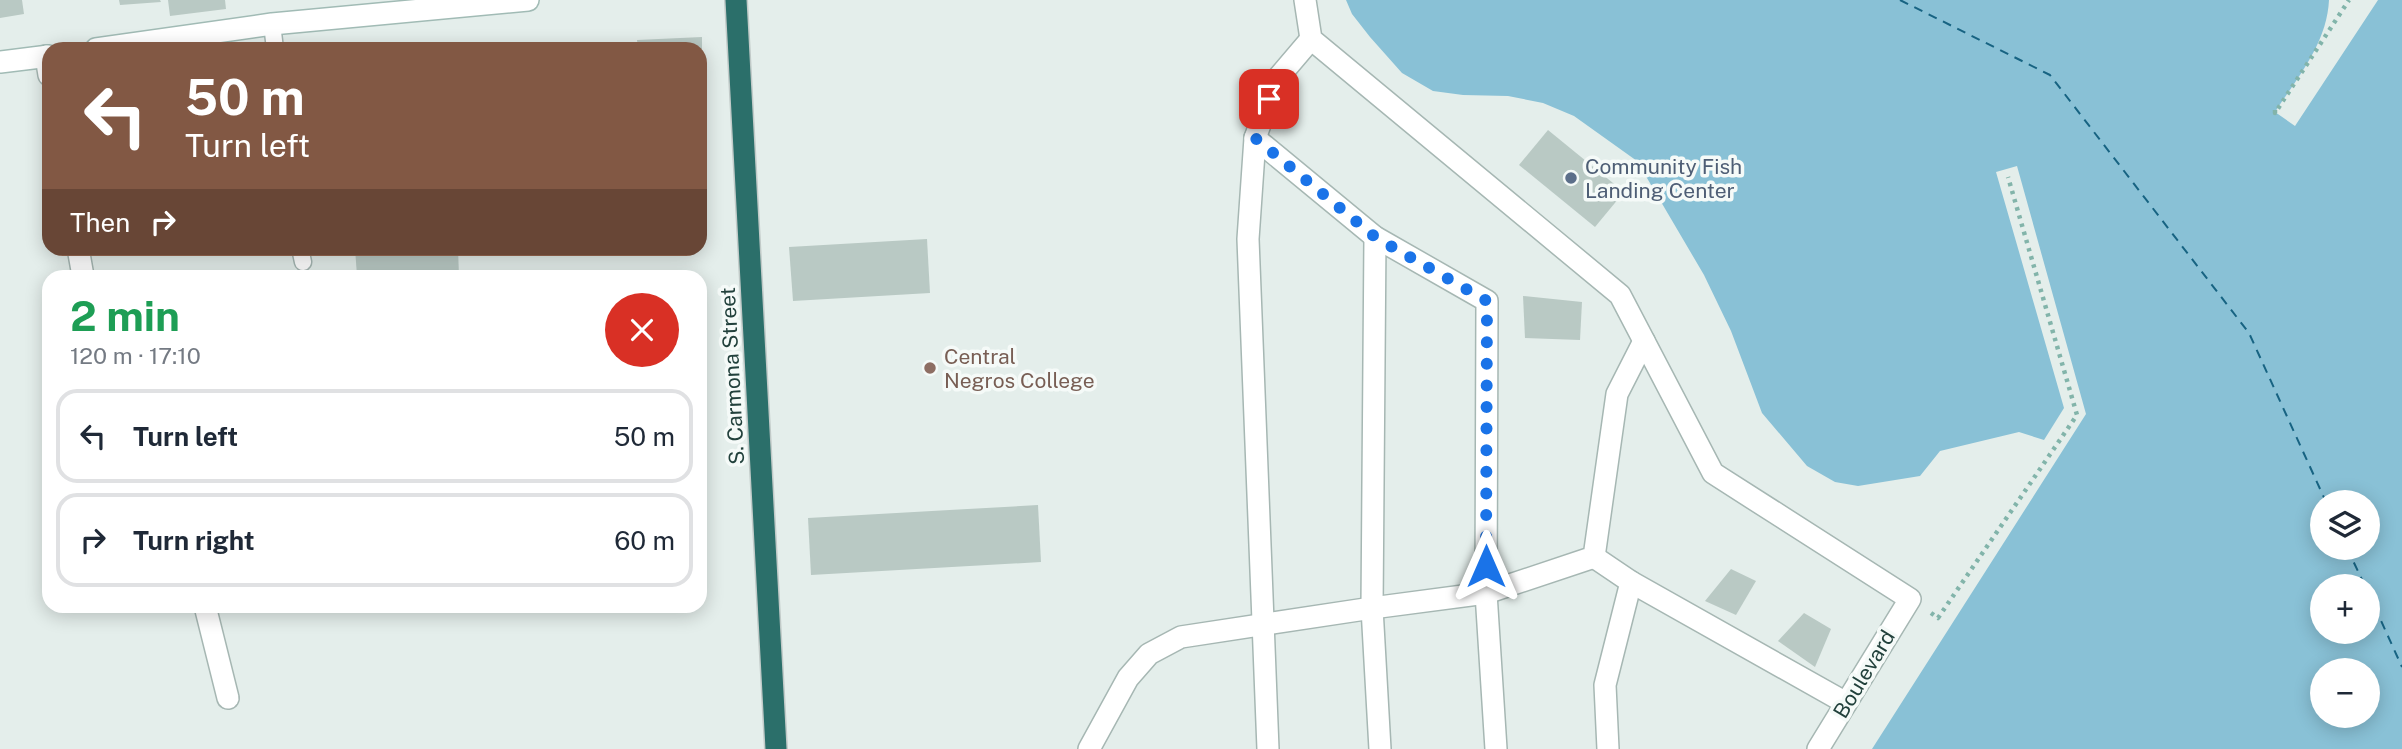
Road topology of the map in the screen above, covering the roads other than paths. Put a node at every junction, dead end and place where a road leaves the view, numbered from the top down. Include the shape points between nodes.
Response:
1 (528, 0) edge
2 (736, 0) edge
3 (1305, 0) edge
4 (272, 24) junction
5 (1311, 39) junction
6 (145, 42) edge
7 (274, 42) edge
8 (0, 62) edge
9 (42, 62) edge
10 (1255, 138) junction
11 (1375, 237) junction
12 (1644, 341) junction
13 (1594, 557) junction
14 (1631, 582) junction
15 (1486, 593) junction
16 (1372, 608) junction
17 (207, 613) edge
18 (1262, 625) junction
19 (228, 698) dead end
20 (1846, 703) junction
21 (776, 749) edge
22 (1088, 749) edge
23 (1268, 749) edge
24 (1380, 749) edge
25 (1496, 749) edge
26 (1608, 749) edge
27 (1818, 749) edge

1 - 4 street
2 - 21 highway, S. Carmona Street
3 - 5 street
4 - 6 street
4 - 7 lane
5 - 10 street via 1277,79
5 - 12 street via 1620,295
8 - 9 street
10 - 11 street
10 - 18 street via 1248,239
11 - 15 street via 1487,301
11 - 16 street
12 - 13 street via 1617,394
12 - 20 street, Boulevard via 1713,473 1910,599
13 - 14 street
13 - 15 street
14 - 20 street
14 - 26 street via 1605,685
15 - 16 street
15 - 25 street
16 - 18 street
16 - 24 street
17 - 19 street
18 - 22 street via 1181,637 1149,654 1128,678
18 - 23 street
20 - 27 street, Boulevard

